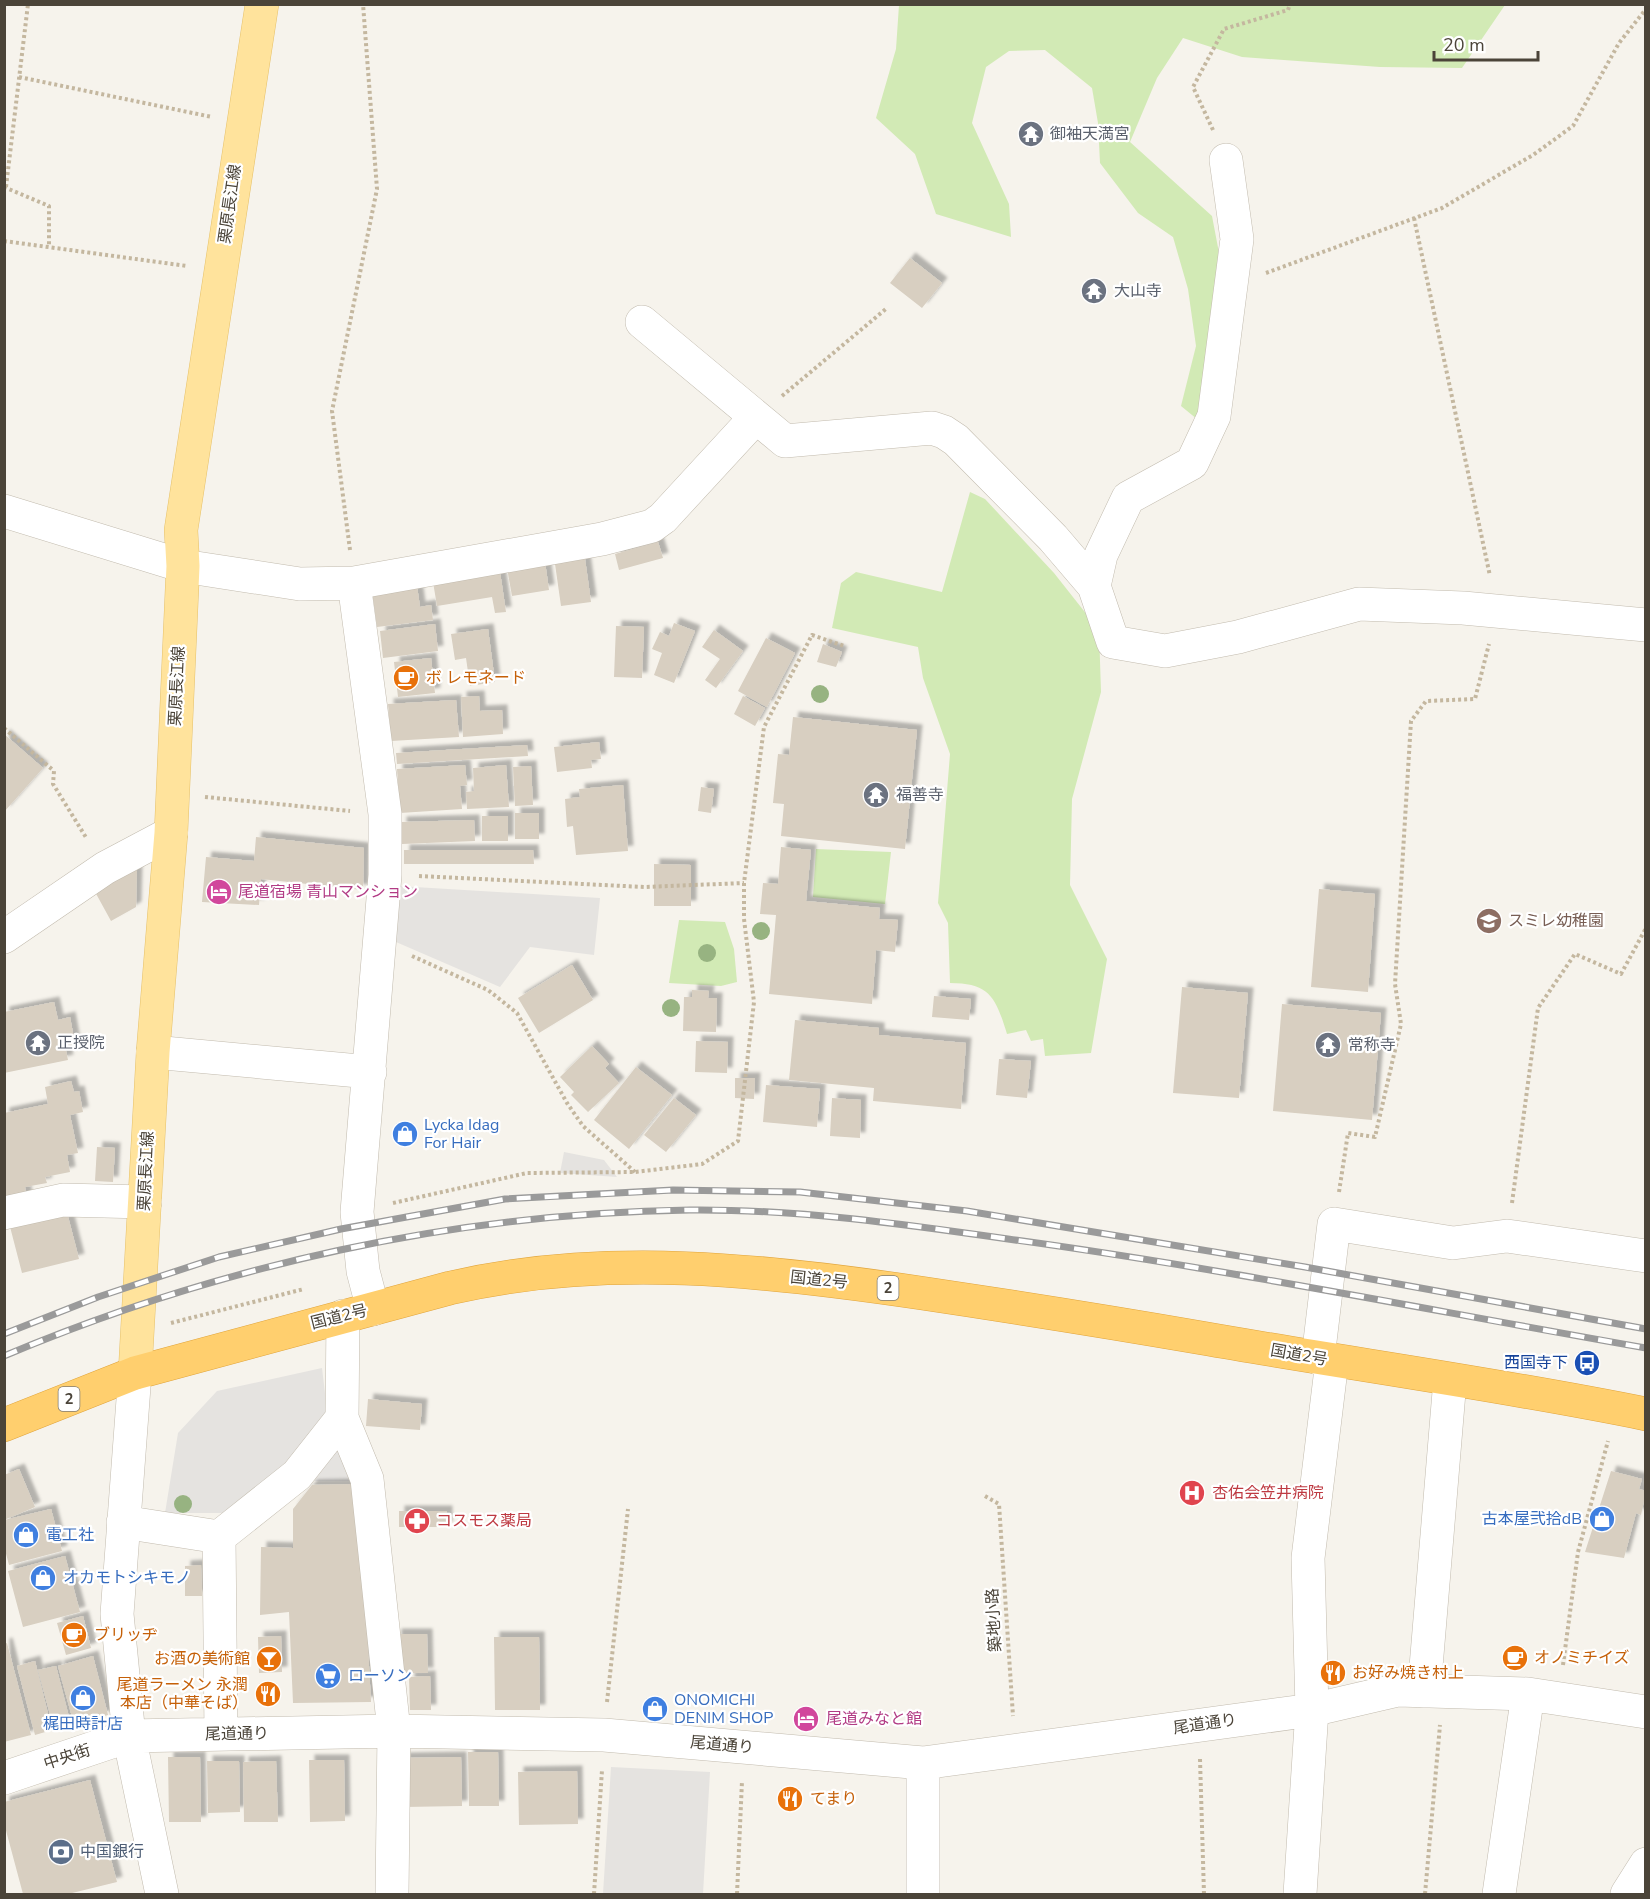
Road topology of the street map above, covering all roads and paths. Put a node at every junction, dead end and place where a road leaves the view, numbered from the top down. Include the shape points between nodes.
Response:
1 (28, 4) edge
2 (262, 4) edge
3 (363, 4) edge
4 (1290, 4) edge
5 (1646, 9) edge
6 (19, 77) junction
7 (242, 123) junction
8 (1226, 160) joint
9 (5, 187) edge
10 (1414, 218) junction
11 (4, 240) edge
12 (49, 246) junction
13 (220, 271) junction
14 (1232, 285) junction
15 (887, 308) dead end
16 (642, 322) dead end
17 (756, 417) junction
18 (4, 511) edge
19 (183, 566) junction
20 (354, 583) junction
21 (1094, 586) junction
22 (1497, 611) junction
23 (1646, 625) edge
24 (844, 646) dead end
25 (4, 728) edge
26 (171, 793) junction
27 (385, 814) junction
28 (171, 833) junction
29 (105, 868) junction
30 (385, 875) junction
31 (744, 883) junction
32 (1646, 928) edge
33 (4, 937) edge
34 (380, 945) junction
35 (153, 1052) junction
36 (370, 1072) junction
37 (635, 1172) junction
38 (144, 1202) junction
39 (357, 1212) junction
40 (4, 1213) edge
41 (1334, 1224) junction
42 (1507, 1236) junction
43 (1646, 1256) edge
44 (358, 1312) junction
45 (1325, 1359) junction
46 (135, 1373) junction
47 (1450, 1380) junction
48 (1631, 1411) edge
49 (342, 1418) junction
50 (5, 1425) edge
51 (985, 1496) dead end
52 (123, 1522) junction
53 (219, 1537) junction
54 (1434, 1691) junction
55 (1543, 1696) junction
56 (1312, 1710) junction
57 (1646, 1712) edge
58 (1199, 1725) junction
59 (394, 1731) junction
60 (221, 1734) junction
61 (129, 1736) junction
62 (743, 1747) junction
63 (1019, 1750) junction
64 (923, 1763) junction
65 (4, 1778) edge
66 (1646, 1864) edge
67 (162, 1894) edge
68 (392, 1894) edge
69 (737, 1894) edge
70 (923, 1894) edge
71 (1204, 1894) edge
72 (1300, 1894) edge
73 (1425, 1894) edge
74 (1499, 1894) edge
75 (1627, 1894) edge

1 - 6 path
2 - 7 main road, 栗原長江線
3 - 20 path via 376,189 332,411
4 - 8 path via 1288,10 1224,29 1193,87
5 - 10 path via 1619,43 1573,126 1533,155 1442,208
6 - 7 path
6 - 9 path
7 - 13 main road, 栗原長江線
8 - 14 street via 1237,239
9 - 12 path via 49,206
10 - 14 path
10 - 22 path
11 - 12 path
12 - 13 path
13 - 19 main road, 栗原長江線 via 181,530
14 - 21 street via 1214,416 1192,463 1128,498 1101,555
15 - 17 path
16 - 17 street
17 - 20 street via 652,526 602,539
17 - 21 street via 785,441 932,428 944,432 1053,538
18 - 19 street
19 - 20 street via 300,584
19 - 26 main road, 栗原長江線
20 - 27 street
21 - 22 street via 1113,642 1166,651 1238,637 1359,603
22 - 23 street
22 - 41 path via 1475,699 1426,701 1411,721 1395,984 1401,1024 1375,1137 1348,1133
24 - 31 path via 812,635 764,727
25 - 29 path via 54,771 53,784
26 - 27 path
26 - 28 main road, 栗原長江線
27 - 30 street
28 - 29 street
28 - 35 main road, 栗原長江線
29 - 33 street
30 - 31 path via 644,887
30 - 34 street
31 - 37 path via 744,919 754,1002 738,1141 702,1164
32 - 42 path via 1622,974 1575,954 1538,1008
34 - 36 street
34 - 37 path via 488,990 517,1013 583,1126
35 - 36 street
35 - 38 main road, 栗原長江線
36 - 39 street
37 - 39 path via 527,1173
38 - 40 street via 63,1200
38 - 46 main road, 栗原長江線
39 - 44 street via 363,1271
41 - 42 street via 1453,1243
41 - 45 street
42 - 43 street
44 - 45 highway, 国道2号 / 2 via 492,1278 642,1268 718,1270 944,1296
44 - 46 highway, 国道2号 / 2
44 - 49 street
45 - 47 highway, 国道2号 / 2
45 - 56 street via 1308,1558
46 - 50 highway, 国道2号 / 2
46 - 52 street
47 - 48 highway, 国道2号 / 2
47 - 54 street
48 - 55 path via 1578,1551
49 - 53 street via 297,1475
49 - 59 street via 367,1479
51 - 63 path, 築地小路 via 999,1504 1010,1700
52 - 53 street
52 - 61 street via 117,1614
53 - 60 street
54 - 55 street, 尾道通り
54 - 56 street, 尾道通り via 1398,1690
54 - 73 path
55 - 57 street, 尾道通り
55 - 74 street
56 - 58 street, 尾道通り
56 - 72 street
58 - 63 street, 尾道通り
58 - 71 path
59 - 60 street, 尾道通り
59 - 62 street, 尾道通り via 604,1735
59 - 68 street
60 - 61 street, 尾道通り
61 - 65 street, 中央街
61 - 67 street
62 - 64 street, 尾道通り
62 - 69 path
63 - 64 street, 尾道通り
64 - 70 street
66 - 75 street

